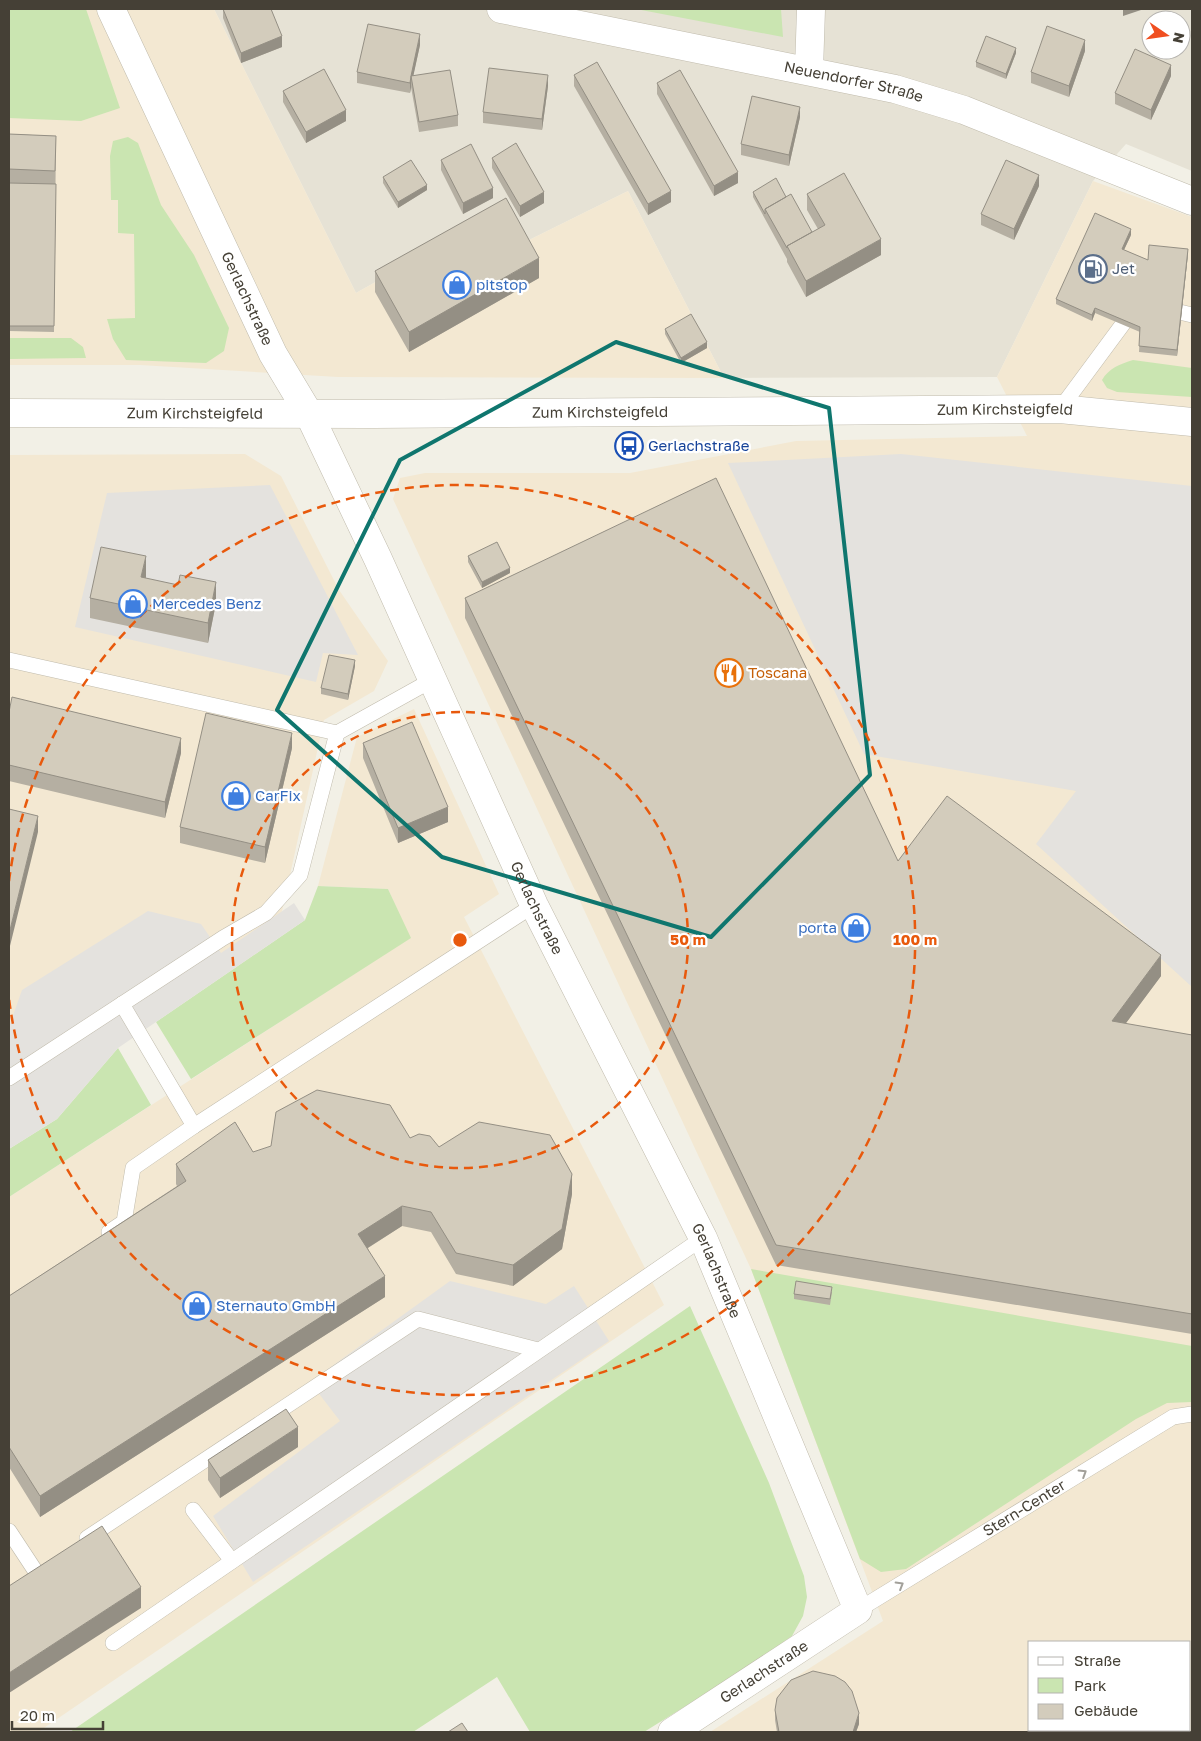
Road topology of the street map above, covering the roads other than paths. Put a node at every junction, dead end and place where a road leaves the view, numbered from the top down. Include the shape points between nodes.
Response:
1 (110, 9) edge
2 (501, 9) edge
3 (811, 9) edge
4 (809, 70) junction
5 (1192, 201) edge
6 (1192, 315) edge
7 (1060, 409) junction
8 (9, 413) edge
9 (309, 414) junction
10 (1192, 422) edge
11 (9, 660) edge
12 (434, 680) junction
13 (337, 733) junction
14 (534, 905) junction
15 (122, 1004) junction
16 (9, 1078) edge
17 (194, 1126) junction
18 (99, 1238) edge
19 (703, 1238) junction
20 (538, 1350) junction
21 (1192, 1414) edge
22 (193, 1510) dead end
23 (9, 1531) edge
24 (78, 1544) edge
25 (232, 1561) junction
26 (22, 1581) edge
27 (858, 1610) junction
28 (113, 1643) dead end
29 (672, 1732) edge

1 - 9 street, Gerlachstraße via 273,354
2 - 4 street, Neuendorfer Straße
3 - 4 street
4 - 5 street, Neuendorfer Straße via 895,89 964,110
6 - 7 lane via 1138,303
7 - 9 street, Zum Kirchsteigfeld
7 - 10 street, Zum Kirchsteigfeld
8 - 9 street, Zum Kirchsteigfeld
9 - 12 street, Gerlachstraße
11 - 13 lane
12 - 13 lane
12 - 14 street, Gerlachstraße
13 - 15 lane via 300,875 266,913
14 - 17 lane
14 - 19 street, Gerlachstraße
15 - 16 lane
15 - 17 lane
17 - 18 lane via 133,1168 124,1222
19 - 20 lane
19 - 27 street, Gerlachstraße
20 - 24 lane via 418,1319
20 - 25 lane
27 -> 21 lane, Stern-Center via 1173,1417
22 - 25 lane
23 - 26 lane via 40,1569
25 - 28 lane
27 - 29 street, Gerlachstraße

